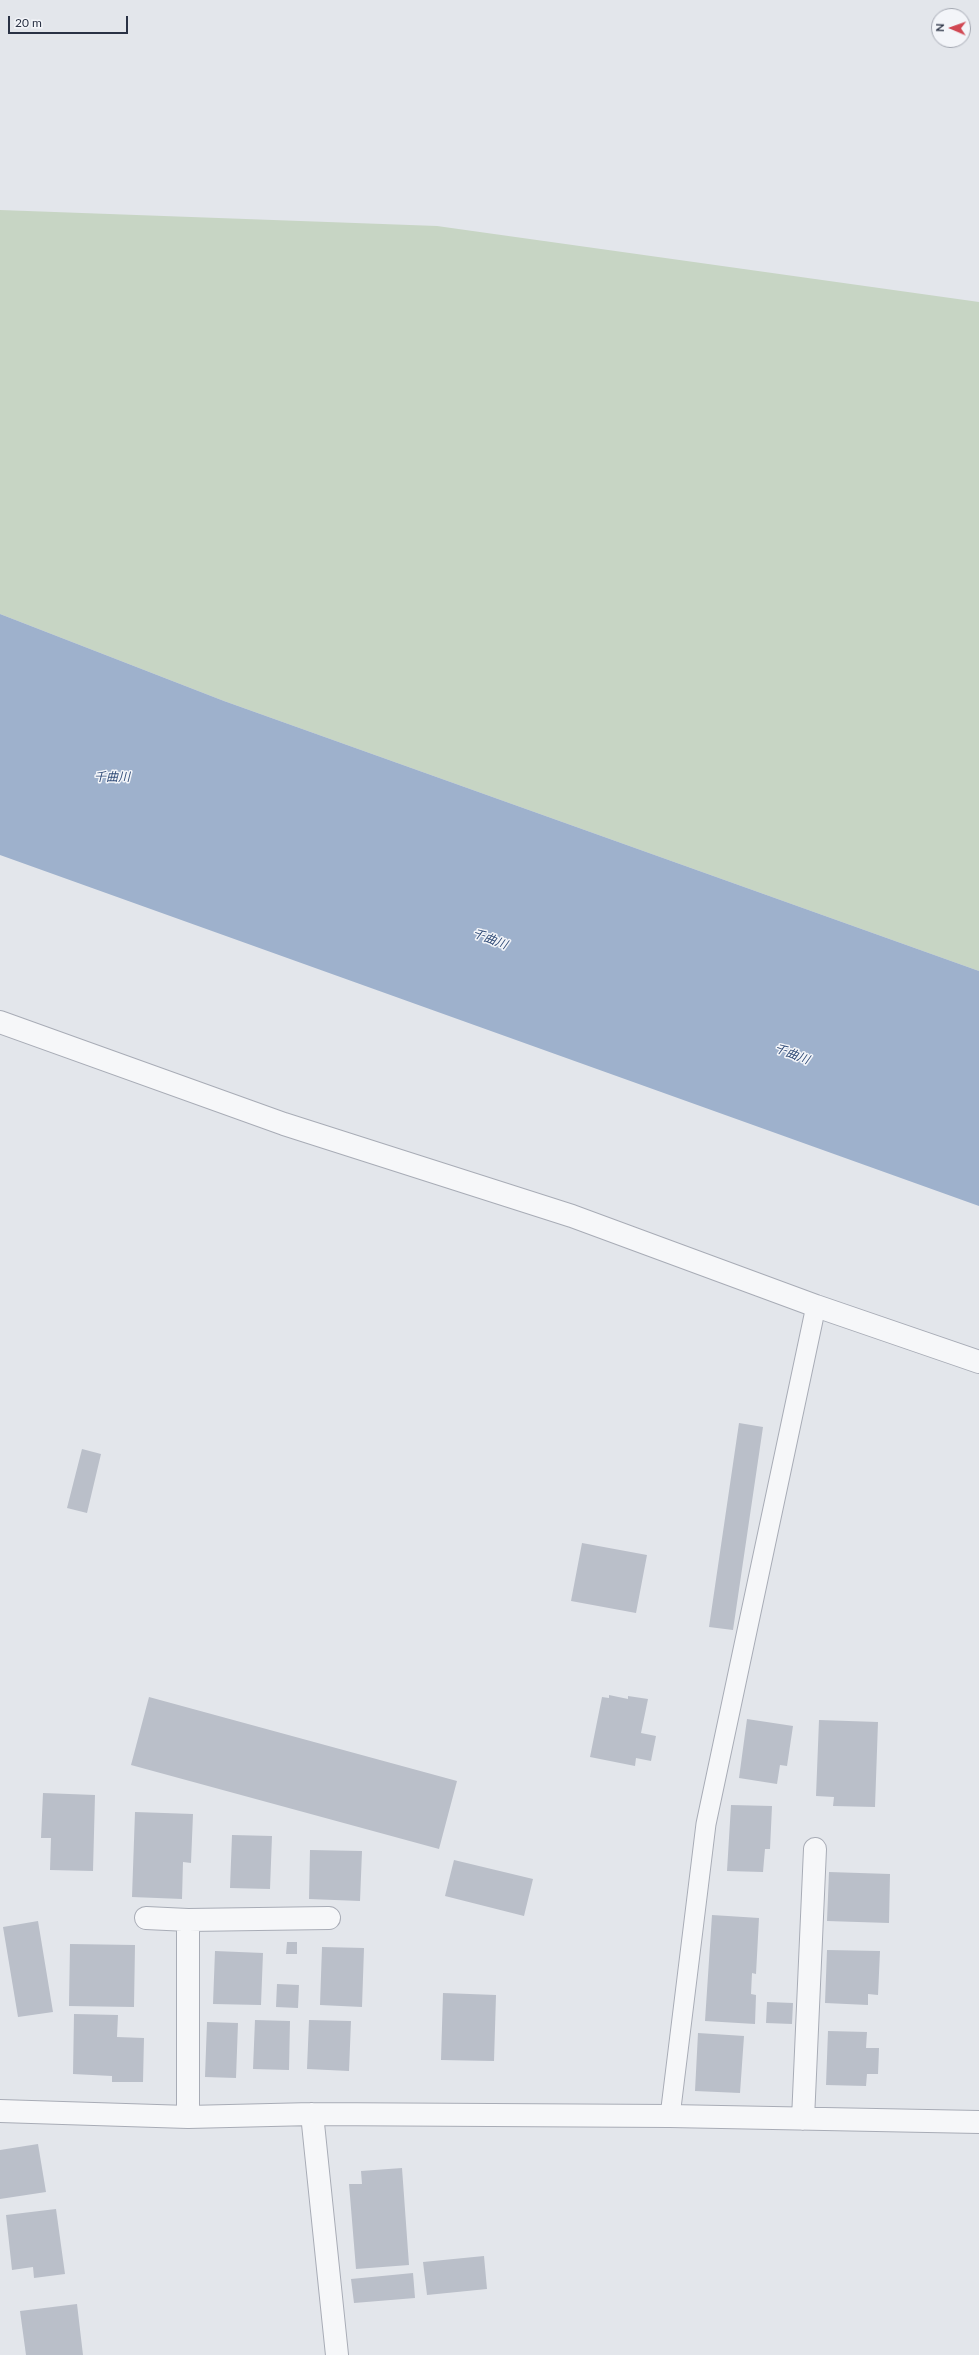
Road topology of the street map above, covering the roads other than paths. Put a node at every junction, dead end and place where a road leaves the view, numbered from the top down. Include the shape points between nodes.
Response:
1 (0, 1022) edge
2 (816, 1306) junction
3 (979, 1362) edge
4 (815, 1850) dead end
5 (146, 1918) dead end
6 (329, 1918) dead end
7 (188, 1920) junction
8 (0, 2110) edge
9 (312, 2114) junction
10 (670, 2116) junction
11 (188, 2117) junction
12 (802, 2119) junction
13 (979, 2122) edge
14 (337, 2355) edge

1 - 2 street via 284,1124 572,1216
2 - 3 street
2 - 10 lane via 706,1824
4 - 12 street
5 - 7 street
6 - 7 street
7 - 11 street
8 - 11 street
9 - 10 street
9 - 11 street
9 - 14 street
10 - 12 street
12 - 13 street

